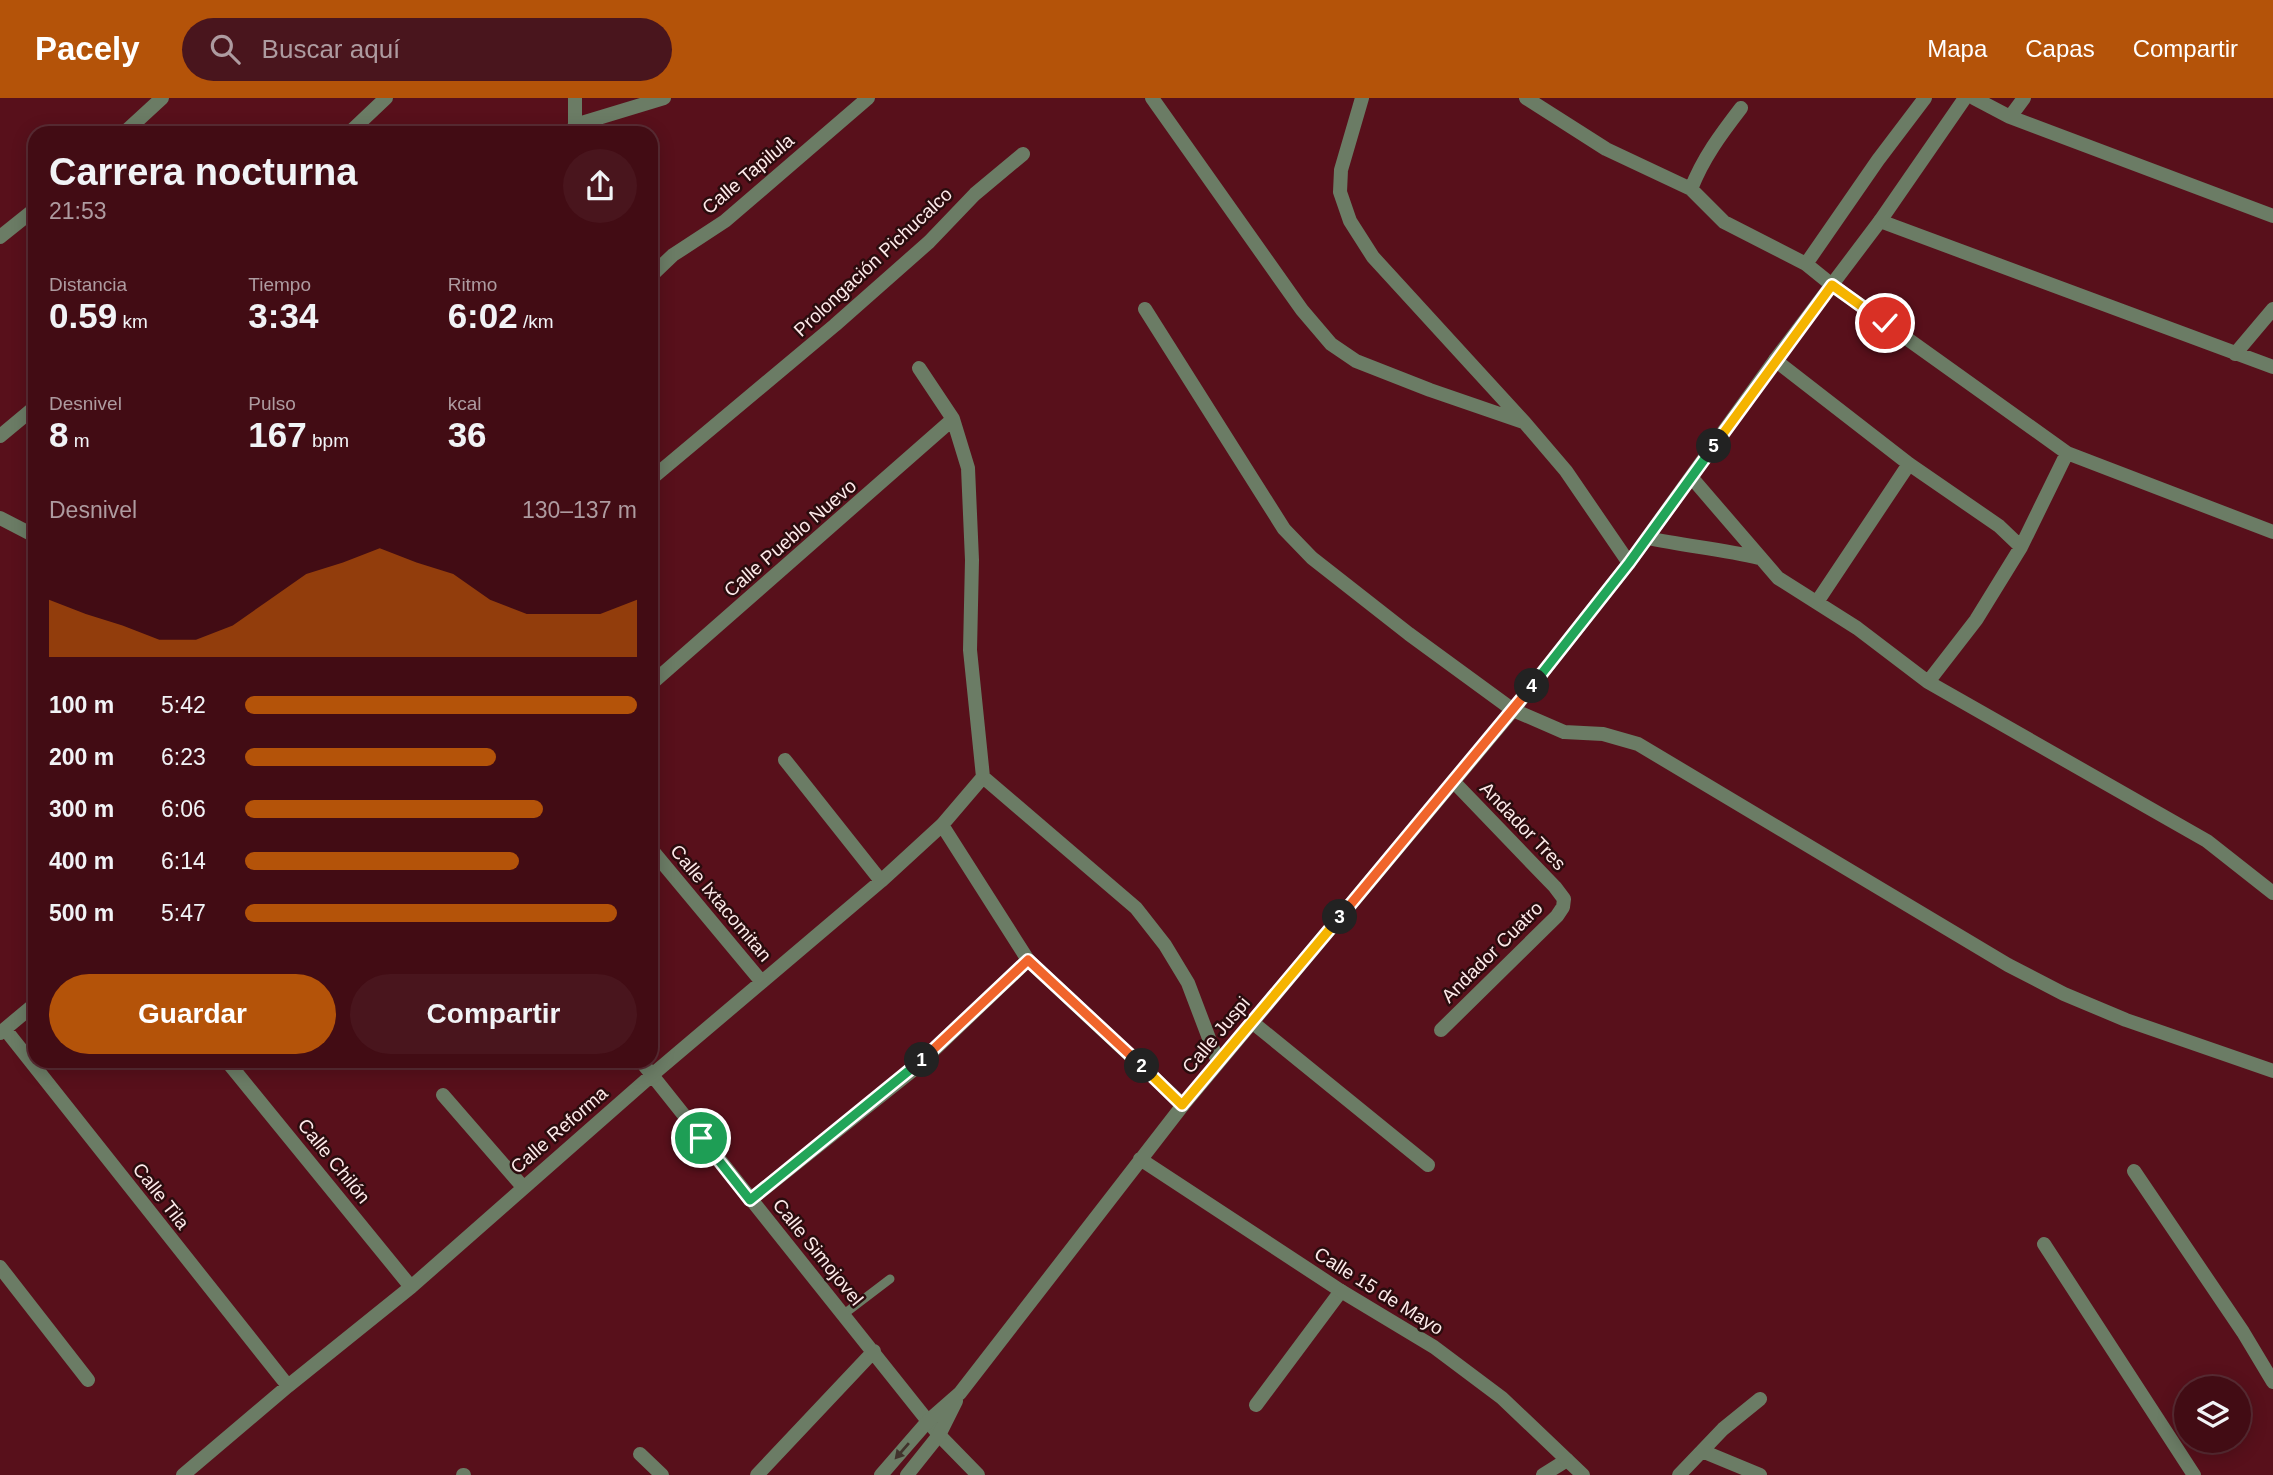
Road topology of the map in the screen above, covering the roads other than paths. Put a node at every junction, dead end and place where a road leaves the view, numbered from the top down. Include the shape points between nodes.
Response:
1 (162, 98) edge
2 (386, 98) edge
3 (575, 98) edge
4 (664, 98) edge
5 (868, 98) edge
6 (1152, 98) edge
7 (1362, 98) edge
8 (1526, 98) edge
9 (1925, 98) edge
10 (1965, 98) edge
11 (1974, 98) edge
12 (2024, 98) edge
13 (1548, 104) edge
14 (1741, 108) dead end
15 (2010, 117) junction
16 (132, 126) edge
17 (356, 126) edge
18 (573, 126) edge
19 (582, 126) edge
20 (1023, 153) dead end
21 (1691, 189) junction
22 (28, 215) edge
23 (2273, 216) edge
24 (1880, 221) junction
25 (0, 237) edge
26 (1806, 264) junction
27 (658, 269) edge
28 (1832, 285) junction
29 (1145, 309) dead end
30 (2273, 309) edge
31 (2235, 354) junction
32 (1775, 360) junction
33 (2273, 367) edge
34 (919, 368) dead end
35 (28, 413) edge
36 (953, 419) junction
37 (1525, 423) junction
38 (0, 436) edge
39 (2067, 453) junction
40 (1909, 464) junction
41 (658, 474) edge
42 (1692, 478) junction
43 (0, 518) edge
44 (2273, 531) edge
45 (28, 532) edge
46 (1648, 538) junction
47 (2021, 547) junction
48 (1759, 558) junction
49 (1629, 563) junction
50 (1816, 603) junction
51 (658, 678) edge
52 (1928, 682) junction
53 (1513, 710) junction
54 (785, 760) dead end
55 (983, 777) junction
56 (1453, 781) junction
57 (942, 825) junction
58 (658, 857) edge
59 (881, 881) junction
60 (2273, 893) edge
61 (1564, 899) joint
62 (1028, 960) junction
63 (761, 981) junction
64 (28, 1010) edge
65 (1252, 1022) junction
66 (1441, 1030) dead end
67 (2, 1031) edge
68 (1218, 1062) junction
69 (28, 1063) edge
70 (32, 1068) edge
71 (233, 1068) edge
72 (646, 1068) edge
73 (2273, 1072) edge
74 (652, 1075) junction
75 (443, 1095) dead end
76 (1182, 1105) junction
77 (1140, 1159) junction
78 (1427, 1165) dead end
79 (2134, 1171) dead end
80 (523, 1187) junction
81 (750, 1200) junction
82 (2044, 1244) dead end
83 (0, 1267) edge
84 (890, 1279) dead end
85 (411, 1287) junction
86 (1342, 1292) junction
87 (844, 1314) junction
88 (874, 1352) junction
89 (88, 1380) dead end
90 (2273, 1382) edge
91 (288, 1386) junction
92 (960, 1393) junction
93 (1760, 1399) dead end
94 (1256, 1405) dead end
95 (928, 1421) junction
96 (939, 1435) junction
97 (1702, 1451) junction
98 (640, 1454) dead end
99 (1567, 1460) junction
100 (183, 1475) edge
101 (662, 1475) edge
102 (757, 1475) edge
103 (881, 1475) edge
104 (906, 1475) edge
105 (978, 1475) edge
106 (1543, 1475) edge
107 (1583, 1475) edge
108 (1679, 1475) edge
109 (1760, 1475) edge
110 (2194, 1475) edge

1 - 16 street
2 - 17 street
3 - 18 street
4 - 19 street
5 - 27 street, Calle Tapilula via 725,221
6 - 37 street via 1331,344 1356,361
7 - 37 street via 1341,170 1340,192 1350,221 1373,257
8 - 13 street
9 - 26 street
10 - 24 street, Calle Juspi
11 - 15 street
12 - 15 street
13 - 21 street via 1606,149
14 - 21 street via 1712,145
15 - 23 street
20 - 41 street, Prolongación Pichucalco via 929,242
21 - 26 street via 1724,222
22 - 25 street
24 - 28 street, Calle Juspi
24 - 31 street
26 - 28 street
28 - 32 street, Calle Juspi
28 - 39 street
29 - 53 street via 1284,529 1312,558
30 - 31 street
31 - 33 street
32 - 40 street
32 - 42 street, Calle Juspi
34 - 36 street
35 - 38 street
36 - 51 street, Calle Pueblo Nuevo
36 - 55 street via 968,468 970,650
37 - 49 street via 1566,471
39 - 44 street
39 - 47 street
40 - 47 street via 1999,526
40 - 50 street
42 - 46 street, Calle Juspi
42 - 48 street
43 - 45 street
46 - 48 street
46 - 49 street, Calle Juspi
47 - 52 street via 1976,620
48 - 50 street via 1778,578
49 - 53 street, Calle Juspi
50 - 52 street
52 - 60 street via 2207,841
53 - 56 street, Calle Juspi
53 - 73 street via 1564,732 1603,734 1638,744 2064,994
54 - 59 street
55 - 57 street, Calle Reforma
55 - 68 street via 1136,908 1188,983
56 - 61 street, Andador Tres
56 - 65 street, Calle Juspi
57 - 59 street, Calle Reforma
57 - 62 street
58 - 63 street, Calle Ixtacomitan
59 - 63 street, Calle Reforma
61 - 66 street, Andador Cuatro via 1557,916
62 - 76 street
62 - 81 street via 913,1070
63 - 74 street, Calle Reforma
64 - 67 street
65 - 68 street, Calle Juspi
65 - 78 street
67 - 69 street, Calle Tila
68 - 76 street, Calle Juspi
70 - 91 street, Calle Tila
71 - 85 street, Calle Chilón
72 - 74 street, Calle Simojovel
74 - 80 street, Calle Reforma
74 - 81 street, Calle Simojovel
75 - 80 street
76 - 77 street, Calle Juspi
77 - 86 street, Calle 15 de Mayo
77 - 92 street, Calle Juspi
79 - 90 street
80 - 85 street, Calle Reforma
81 - 87 street, Calle Simojovel
82 - 110 street
83 - 89 street
84 - 87 lane
85 - 91 street, Calle Reforma
86 - 94 street
86 - 99 street, Calle 15 de Mayo via 1434,1348 1502,1398
87 - 88 street, Calle Simojovel
88 - 95 street, Calle Simojovel
88 - 102 street
91 - 100 street, Calle Reforma
92 - 95 street, Calle Juspi
92 - 96 street, Calle Juspi
93 - 97 street
95 - 96 street, Calle Simojovel
95 -> 103 street, Calle Juspi
96 - 104 street, Calle Juspi
96 - 105 street, Calle Simojovel
97 - 108 street
97 - 109 street
98 - 101 street
99 - 106 street
99 - 107 street, Calle 15 de Mayo

